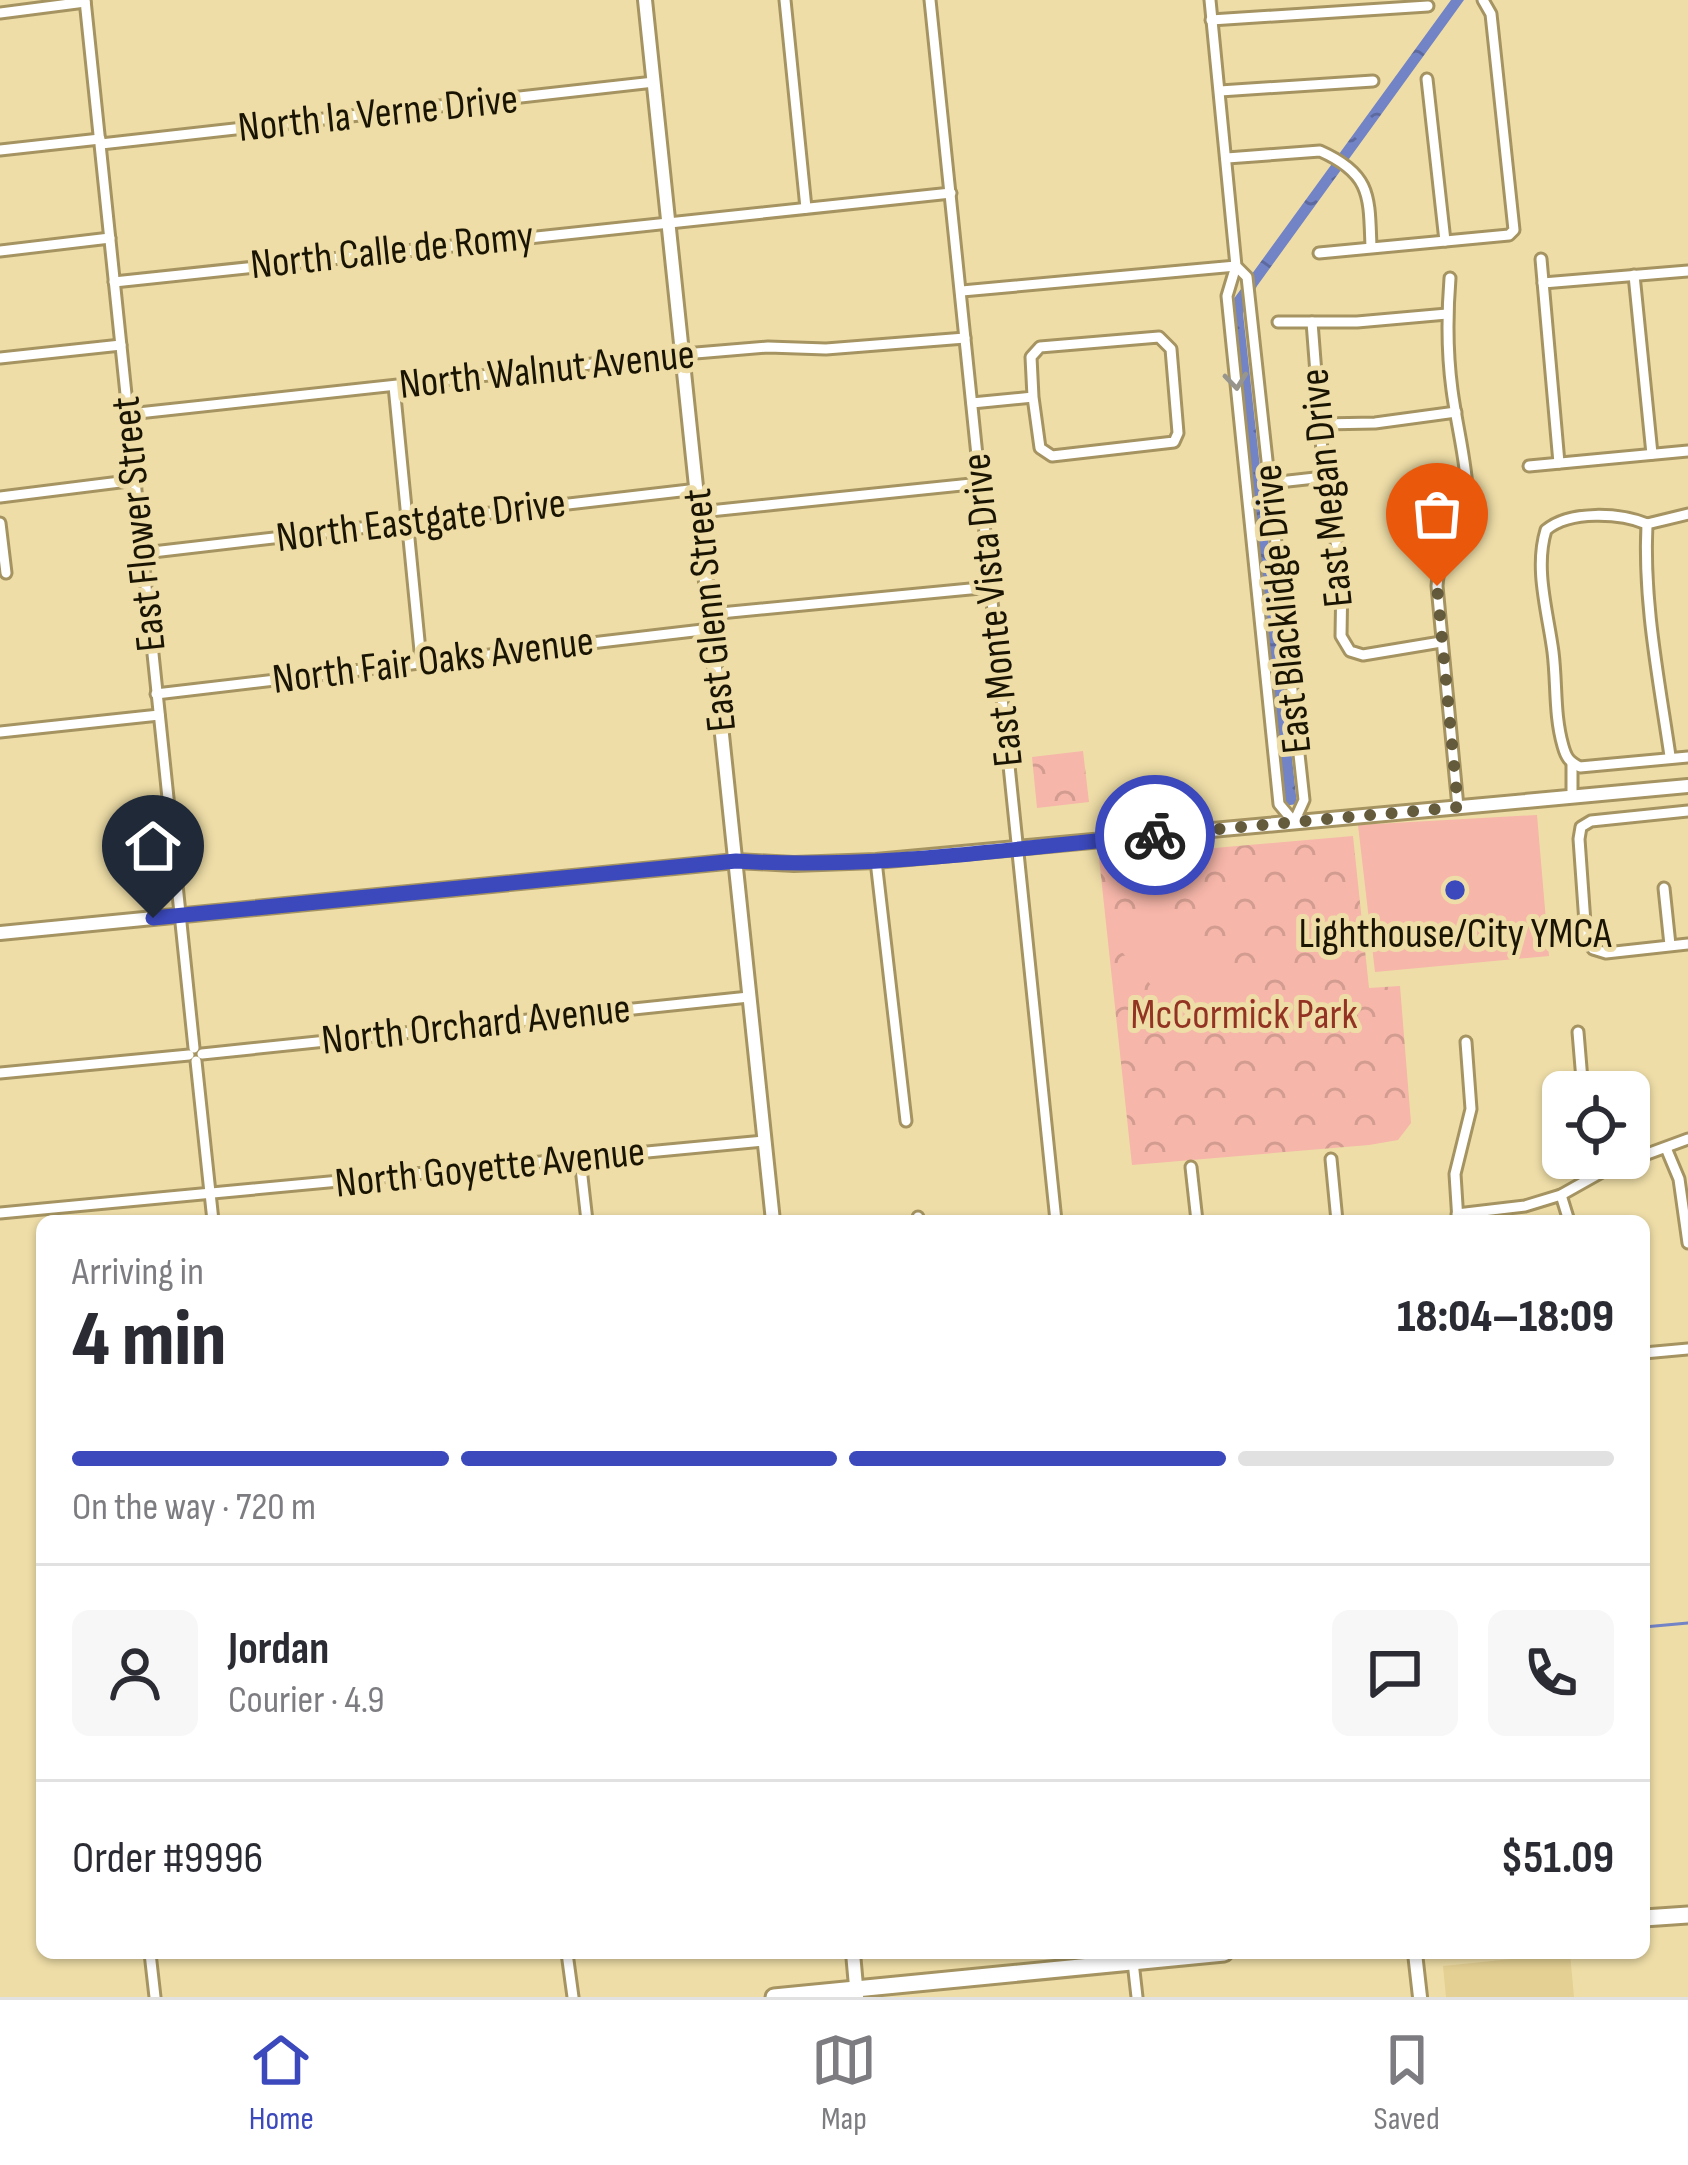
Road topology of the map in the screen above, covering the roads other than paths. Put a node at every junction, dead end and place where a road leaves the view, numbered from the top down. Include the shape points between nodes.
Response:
1 (645, 0) edge
2 (785, 0) edge
3 (930, 0) edge
4 (1210, 0) edge
5 (1484, 0) edge
6 (85, 1) edge
7 (1428, 6) dead end
8 (0, 13) edge
9 (1211, 20) junction
10 (1427, 79) dead end
11 (1373, 81) dead end
12 (654, 82) junction
13 (1220, 91) junction
14 (101, 141) junction
15 (0, 150) edge
16 (1227, 158) junction
17 (951, 194) junction
18 (806, 208) junction
19 (669, 221) junction
20 (110, 238) junction
21 (1445, 241) junction
22 (1371, 248) junction
23 (0, 251) edge
24 (1318, 253) dead end
25 (1541, 259) dead end
26 (1236, 266) junction
27 (1688, 271) edge
28 (1634, 275) junction
29 (1450, 278) dead end
30 (114, 282) junction
31 (1543, 283) junction
32 (962, 291) junction
33 (1448, 314) junction
34 (1277, 322) dead end
35 (1312, 322) junction
36 (965, 338) junction
37 (122, 345) junction
38 (684, 354) junction
39 (0, 358) edge
40 (394, 386) junction
41 (1033, 397) junction
42 (972, 403) junction
43 (1456, 412) junction
44 (129, 414) junction
45 (1322, 424) junction
46 (1688, 451) edge
47 (1652, 454) junction
48 (1559, 463) junction
49 (1529, 466) dead end
50 (1324, 477) junction
51 (136, 480) junction
52 (981, 483) junction
53 (1270, 483) junction
54 (698, 489) junction
55 (0, 497) edge
56 (700, 512) junction
57 (1688, 514) edge
58 (0, 524) edge
59 (406, 524) junction
60 (1647, 524) junction
61 (144, 553) junction
62 (6, 573) dead end
63 (991, 586) junction
64 (711, 622) junction
65 (1442, 642) junction
66 (422, 661) junction
67 (156, 694) junction
68 (158, 715) junction
69 (0, 732) edge
70 (1670, 756) junction
71 (1688, 757) edge
72 (1572, 763) junction
73 (1688, 786) edge
74 (1572, 797) junction
75 (1458, 807) junction
76 (1688, 811) edge
77 (1294, 822) junction
78 (1017, 848) junction
79 (736, 861) junction
80 (876, 861) junction
81 (1664, 888) dead end
82 (179, 916) junction
83 (0, 932) edge
84 (1688, 944) edge
85 (1670, 945) junction
86 (749, 998) junction
87 (1577, 1032) dead end
88 (1466, 1042) dead end
89 (195, 1054) junction
90 (1581, 1071) edge
91 (0, 1073) edge
92 (907, 1121) dead end
93 (1688, 1139) edge
94 (764, 1141) junction
95 (1666, 1148) junction
96 (1650, 1152) edge
97 (580, 1159) junction
98 (1331, 1159) dead end
99 (1191, 1168) dead end
100 (1585, 1179) edge
101 (210, 1195) junction
102 (1561, 1196) junction
103 (0, 1213) edge
104 (212, 1215) edge
105 (586, 1215) edge
106 (772, 1215) edge
107 (1055, 1215) edge
108 (1196, 1215) edge
109 (1336, 1215) edge
110 (1458, 1215) edge
111 (1475, 1215) edge
112 (1567, 1215) edge
113 (1688, 1243) edge
114 (1688, 1348) edge
115 (1650, 1351) edge
116 (1688, 1915) edge
117 (1650, 1918) edge
118 (151, 1959) edge
119 (568, 1959) edge
120 (854, 1959) edge
121 (1117, 1959) edge
122 (1132, 1959) edge
123 (1416, 1959) edge
124 (857, 1994) edge
125 (155, 1997) edge
126 (573, 1997) edge
127 (774, 1997) edge
128 (1137, 1997) edge
129 (1420, 1997) edge

1 - 12 street, East Glenn Street
2 - 18 street
3 - 17 street, East Monte Vista Drive
4 - 9 street, East Blacklidge Drive
5 - 21 street via 1514,230
6 - 8 street
6 - 14 street, East Flower Street
7 - 9 street
9 - 13 street, East Blacklidge Drive
10 - 21 street
11 - 13 street
12 - 14 street, North la Verne Drive
12 - 19 street, East Glenn Street
13 - 16 street, East Blacklidge Drive
14 - 15 street, North la Verne Drive
14 - 20 street, East Flower Street
16 - 22 street via 1330,155 1364,182
16 - 26 street, East Blacklidge Drive
17 - 18 street, North Calle de Romy
17 - 32 street, East Monte Vista Drive
18 - 19 street, North Calle de Romy
19 - 30 street, North Calle de Romy
19 - 38 street, East Glenn Street
20 - 23 street
20 - 30 street, East Flower Street
21 - 22 street
22 - 24 street
25 - 31 street
26 - 32 street
26 - 53 street, East Blacklidge Drive via 1247,278
26 -> 77 street, East Blacklidge Drive via 1227,296 1280,804
27 - 28 street
28 - 31 street
28 - 47 street
29 - 33 street
30 - 37 street, East Flower Street
31 - 48 street
32 - 36 street, East Monte Vista Drive
33 - 35 street
33 - 43 street
34 - 35 street
35 - 45 street, East Megan Drive
36 - 38 street, North Walnut Avenue
36 - 42 street, East Monte Vista Drive
37 - 39 street
37 - 44 street, East Flower Street
38 - 40 street, North Walnut Avenue
38 - 54 street, East Glenn Street
40 - 44 street, North Walnut Avenue
40 - 59 street
41 - 41 street via 1031,357 1040,347 1159,337 1171,349 1178,433 1174,442 1052,456 1040,448
41 - 42 street
42 - 52 street, East Monte Vista Drive
43 - 45 street
43 - 65 street via 1468,504 1438,566
44 - 51 street, East Flower Street
45 - 50 street, East Megan Drive
46 - 47 street
47 - 48 street
48 - 49 street
50 - 53 street
50 - 65 street, East Megan Drive via 1342,575 1341,636 1350,651 1363,656
51 - 55 street
51 - 61 street, East Flower Street
52 - 56 street
52 - 63 street, East Monte Vista Drive
53 - 77 street, East Blacklidge Drive via 1304,800
54 - 56 street, East Glenn Street
54 - 59 street, North Eastgate Drive
56 - 64 street, East Glenn Street
57 - 60 street
58 - 62 street
59 - 61 street, North Eastgate Drive
59 - 66 street
60 - 70 street
60 - 72 street via 1560,520 1544,537 1556,718
61 - 67 street, East Flower Street
63 - 64 street, North Fair Oaks Avenue
63 - 78 street, East Monte Vista Drive
64 - 66 street, North Fair Oaks Avenue
64 - 79 street, East Glenn Street
65 - 75 street
66 - 67 street, North Fair Oaks Avenue
67 - 68 street, East Flower Street
68 - 69 street
68 - 82 street, East Flower Street
70 - 71 street
70 - 72 street
72 - 74 street
73 - 74 street
74 - 75 street
75 - 77 street
76 - 85 street via 1581,827 1593,949
77 - 78 street
78 - 80 street
78 - 107 street, East Monte Vista Drive
79 - 80 street
79 - 82 street
79 - 86 street, East Glenn Street
80 - 92 street
81 - 85 street
82 - 83 street
82 - 89 street, East Flower Street
84 - 85 street
86 - 89 street, North Orchard Avenue
86 - 94 street, East Glenn Street
87 - 90 street
88 - 110 street via 1471,1109 1455,1174
89 - 91 street, North Orchard Avenue
89 - 101 street, East Flower Street
93 - 95 street
94 - 97 street, North Goyette Avenue
94 - 106 street, East Glenn Street
95 - 96 street
95 - 113 street
97 - 101 street, North Goyette Avenue
97 - 105 street
98 - 109 street
99 - 108 street
100 - 102 street
101 - 103 street, North Goyette Avenue
101 - 104 street, East Flower Street
102 - 111 street
102 - 112 street
114 - 115 street
116 - 117 main road
118 - 125 street
119 - 126 street
120 - 124 street
121 - 124 main road
122 - 128 street
123 - 129 street
124 - 127 main road

